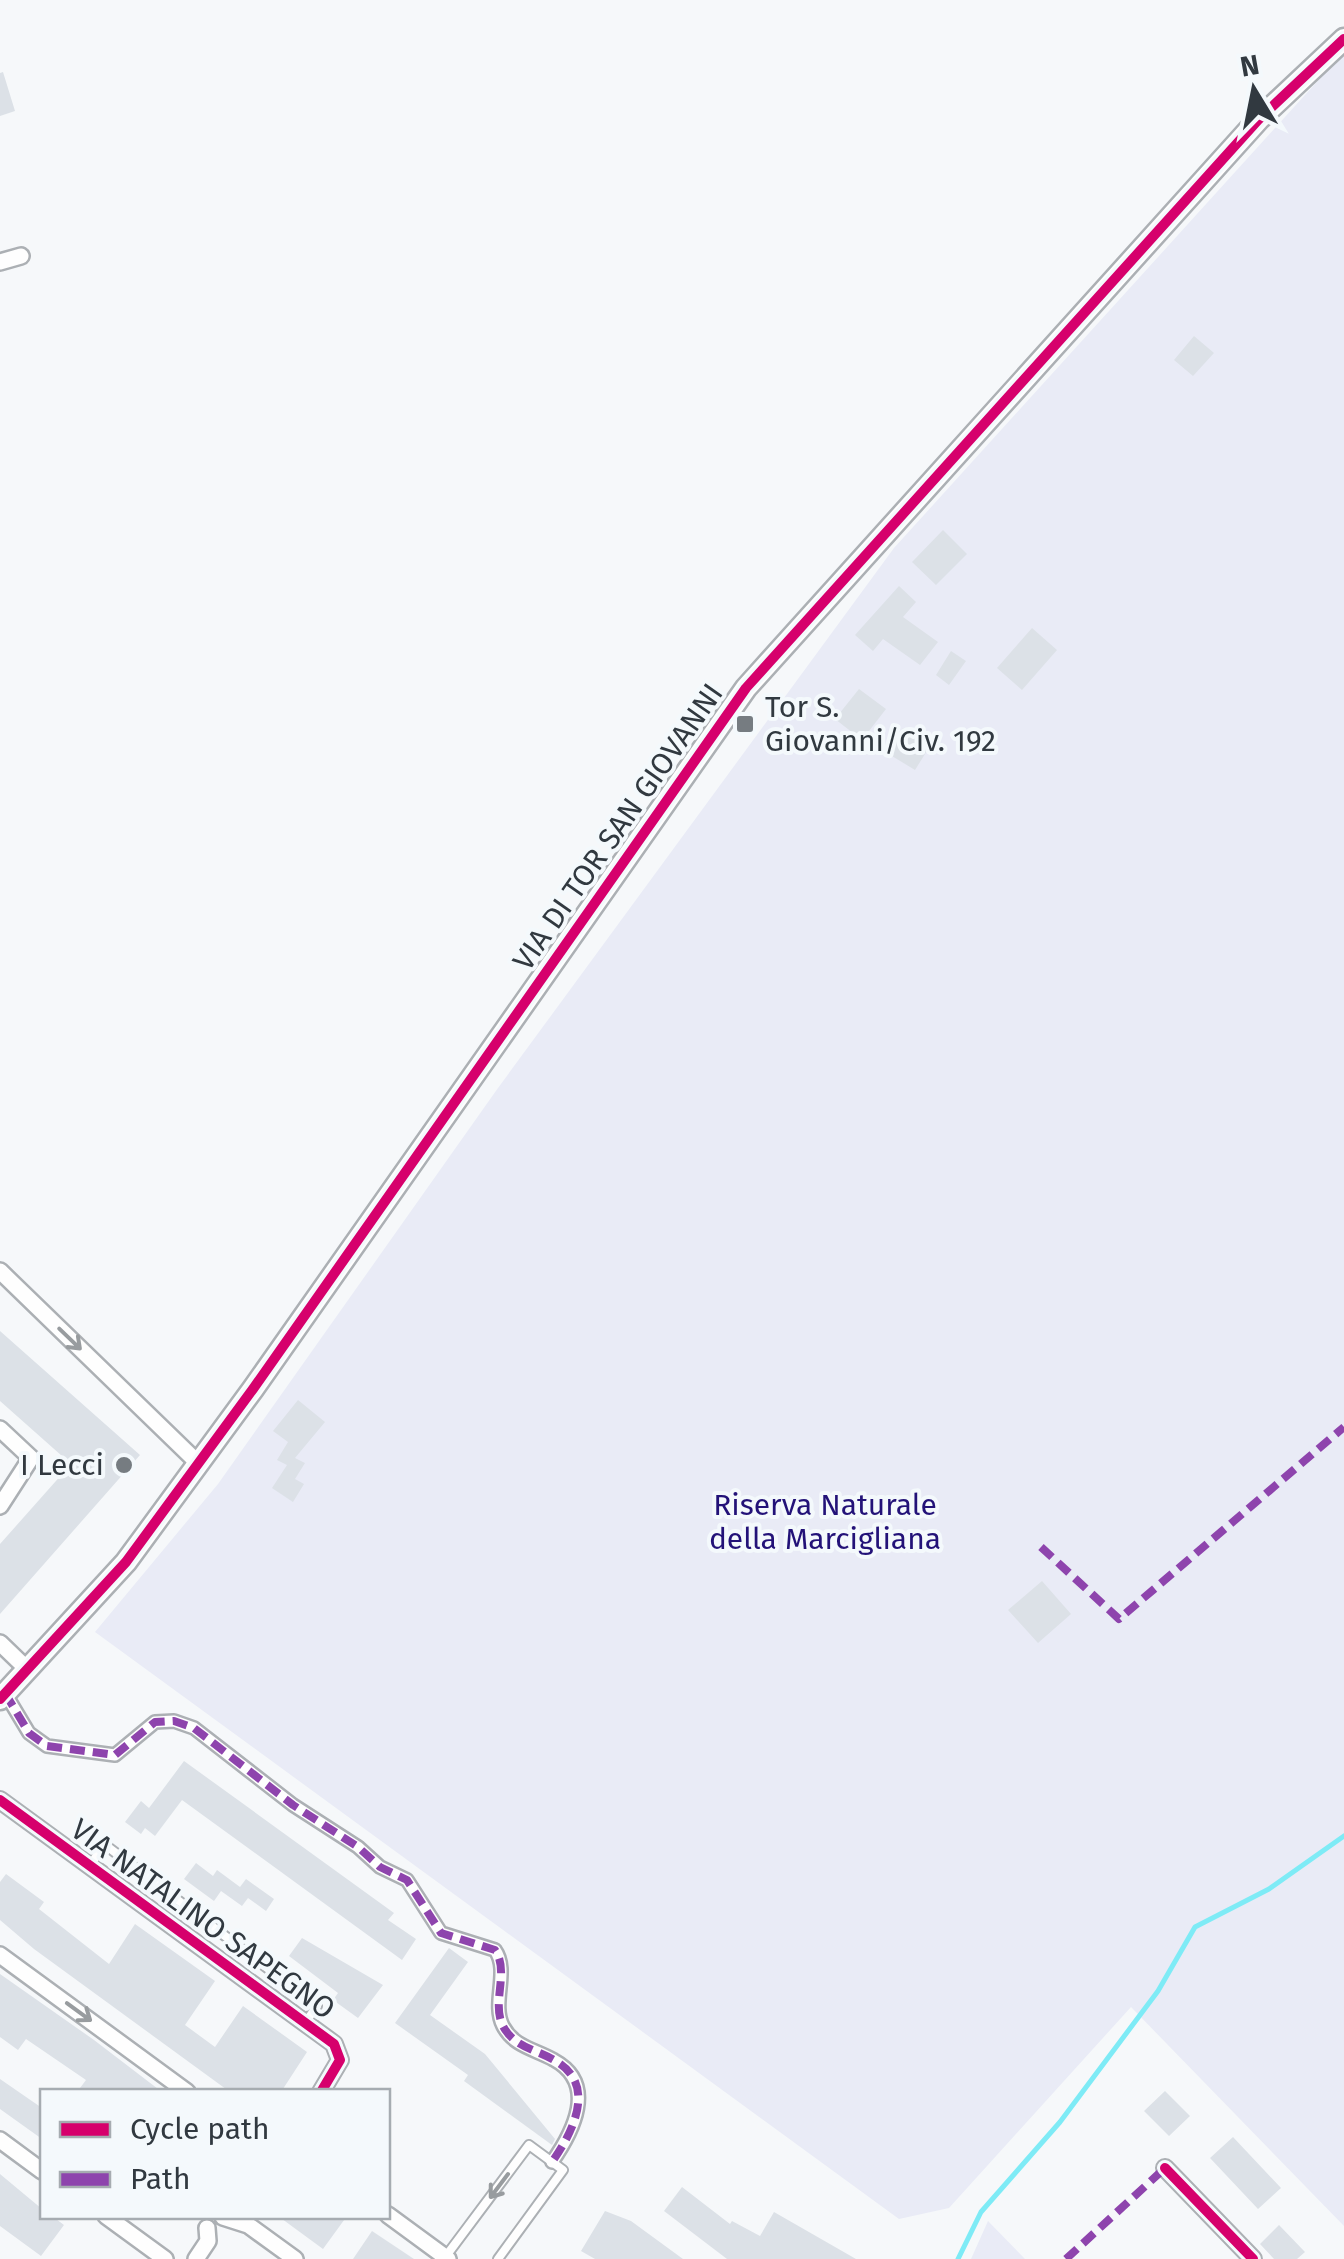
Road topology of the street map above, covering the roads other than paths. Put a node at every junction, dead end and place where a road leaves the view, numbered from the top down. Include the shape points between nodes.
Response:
1 (1344, 39) edge
2 (20, 256) dead end
3 (0, 262) edge
4 (0, 1271) edge
5 (0, 1429) edge
6 (198, 1464) junction
7 (0, 1506) edge
8 (0, 1643) edge
9 (26, 1670) junction
10 (2, 1696) edge
11 (0, 1800) edge
12 (89, 1868) junction
13 (0, 1955) edge
14 (305, 2023) junction
15 (183, 2089) edge
16 (322, 2089) edge
17 (0, 2140) edge
18 (552, 2162) junction
19 (1165, 2168) dead end
20 (40, 2170) edge
21 (390, 2215) edge
22 (110, 2219) edge
23 (197, 2219) edge
24 (223, 2219) edge
25 (230, 2219) edge
26 (207, 2228) junction
27 (447, 2258) edge
28 (165, 2259) edge
29 (196, 2259) edge
30 (296, 2259) edge
31 (498, 2259) edge
32 (1254, 2259) edge

1 - 6 street, VIA DI TOR SAN GIOVANNI via 1258,119 746,688
2 - 3 street
4 -> 6 street
5 - 7 street via 30,1458
6 - 9 street, VIA DI TOR SAN GIOVANNI via 126,1562
8 - 9 street
9 - 10 street, VIA DI TOR SAN GIOVANNI
10 - 18 street via 35,1739 72,1751 114,1755 161,1720 194,1728 406,1880 440,1933 495,1950 505,2031 557,2061 575,2085 578,2118
11 - 12 street, VIA NATALINO SAPEGNO
12 - 14 street, VIA NATALINO SAPEGNO
12 - 14 lane via 104,1844 317,2006
13 -> 15 street
14 - 16 street, VIA NATALINO SAPEGNO via 339,2051
17 - 20 street
18 -> 27 lane via 529,2145
18 - 31 lane via 562,2170
19 - 32 street
21 - 27 street
22 - 28 street
23 - 26 street
24 - 26 street
25 - 30 street
26 - 29 street via 208,2241

